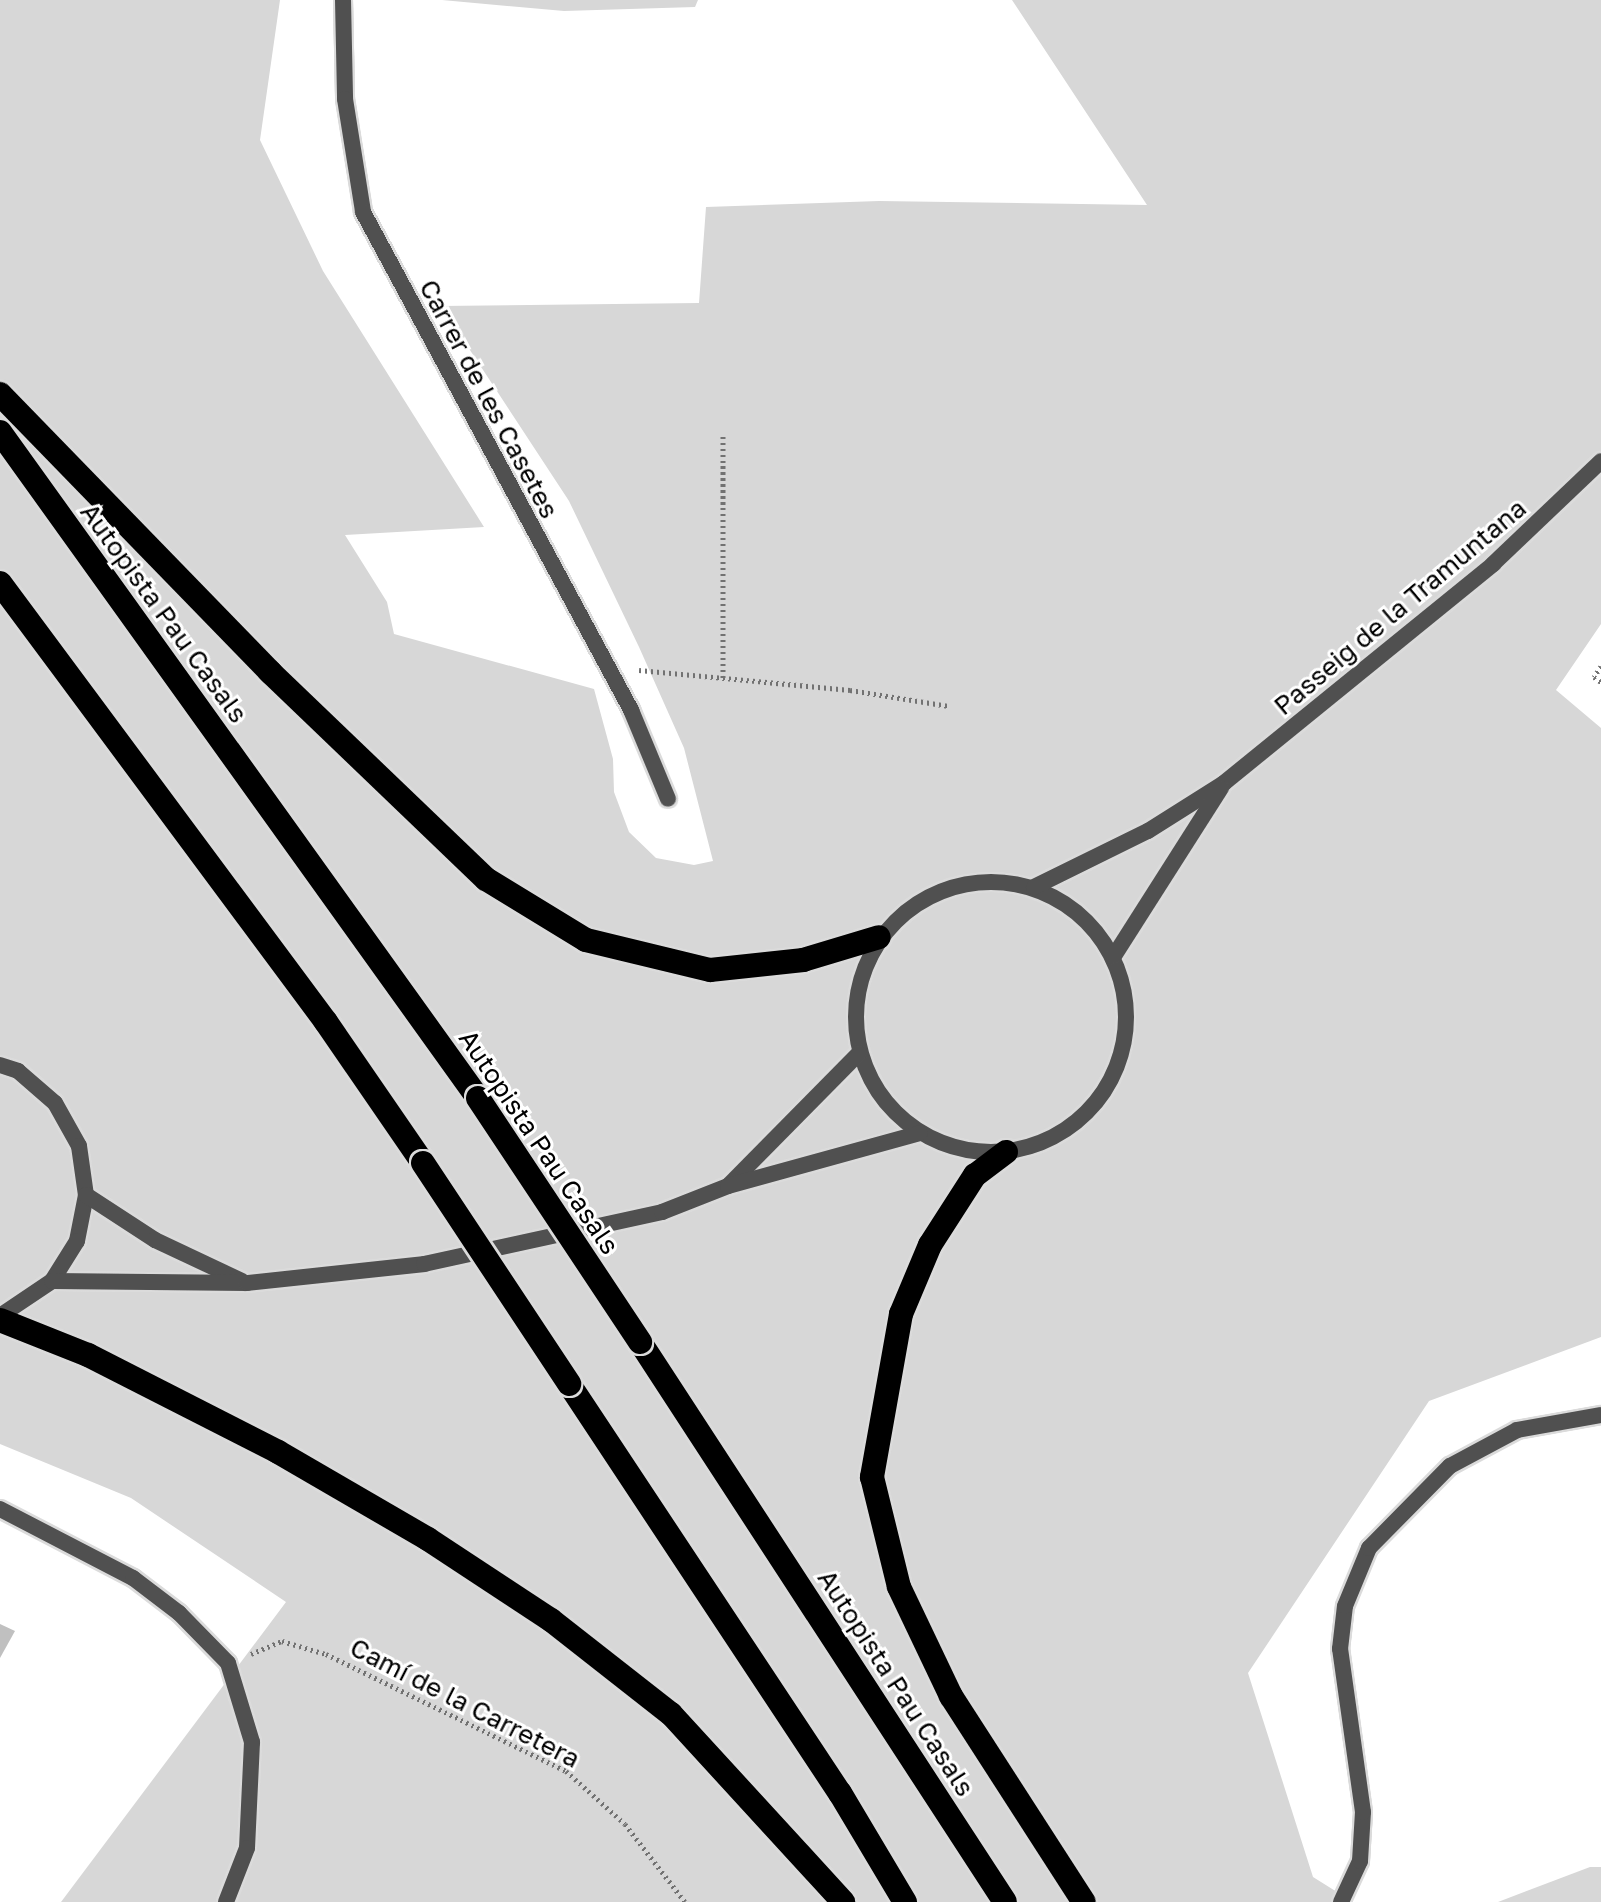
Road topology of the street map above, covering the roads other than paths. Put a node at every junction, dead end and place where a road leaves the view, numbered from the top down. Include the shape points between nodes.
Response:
1 (343, 0) edge
2 (0, 394) edge
3 (0, 432) edge
4 (1601, 461) edge
5 (0, 583) edge
6 (1224, 783) junction
7 (668, 799) dead end
8 (1034, 887) junction
9 (879, 937) junction
10 (1114, 956) junction
11 (859, 1053) junction
12 (0, 1065) edge
13 (920, 1133) junction
14 (1006, 1152) junction
15 (728, 1186) junction
16 (86, 1195) junction
17 (52, 1281) junction
18 (247, 1283) junction
19 (0, 1318) edge
20 (1601, 1415) edge
21 (0, 1509) edge
22 (226, 1902) edge
23 (843, 1902) edge
24 (905, 1902) edge
25 (1005, 1902) edge
26 (1084, 1902) edge
27 (1341, 1902) edge

1 - 7 street, Carrer de les Casetes via 345,99 363,212 606,664
2 - 9 highway via 270,672 486,879 586,940 710,970 803,960
3 - 25 highway, Autopista Pau Casals, bridge via 478,1098
4 - 6 street, Passeig de la Tramuntana via 1493,564
5 - 24 highway, bridge via 326,1022 423,1163 840,1793
6 - 8 street, Passeig de la Tramuntana via 1148,831
6 - 10 street, Passeig de la Tramuntana
8 - 9 street via 977,880 922,898
8 - 10 street via 1081,913
9 - 11 street via 856,992
10 - 14 street via 1127,1006 1122,1059 1096,1104 1056,1137
11 - 13 street via 882,1099
11 - 15 street
12 - 16 street via 18,1071 55,1103 79,1146
13 - 14 street via 961,1150
13 - 15 street
14 - 26 highway via 975,1175 930,1245 907,1300 872,1477 899,1587 951,1696
15 - 18 street via 662,1212 424,1264
16 - 17 street via 77,1241
16 - 18 street via 155,1240
17 - 18 street
17 - 19 street
19 - 23 highway via 88,1355 278,1452 428,1539 551,1620 671,1714
20 - 27 street via 1517,1430 1450,1466 1369,1548 1345,1606 1340,1649 1363,1812 1360,1861
21 - 22 street via 133,1578 179,1613 228,1663 252,1742 247,1848

